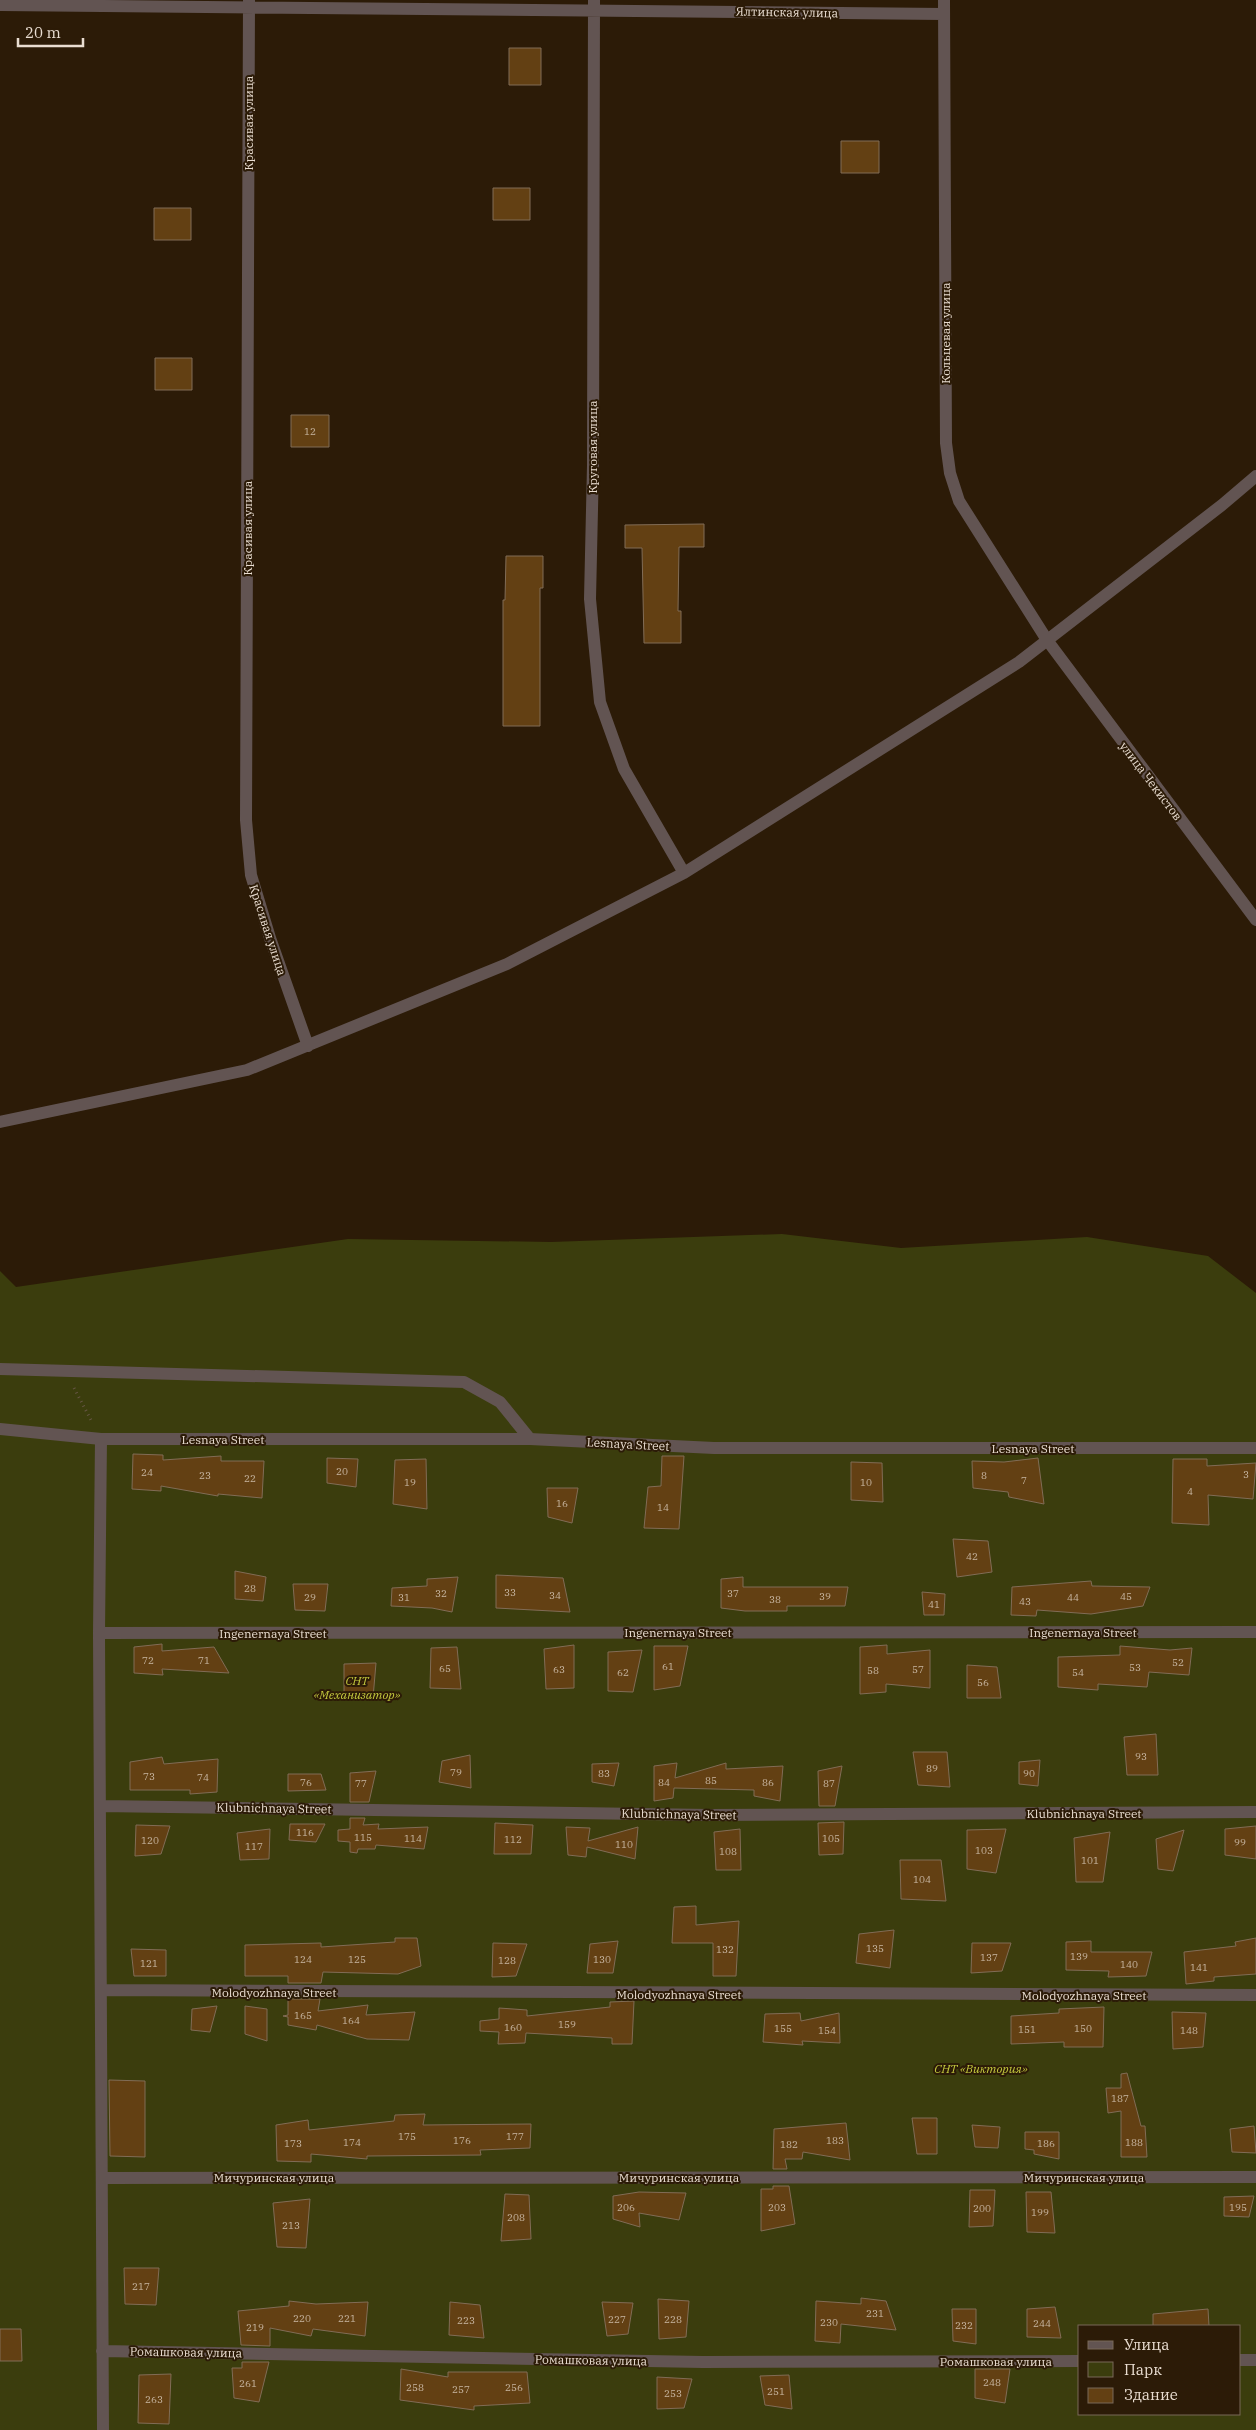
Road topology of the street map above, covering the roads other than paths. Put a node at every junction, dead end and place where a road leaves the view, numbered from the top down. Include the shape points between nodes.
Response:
1 (944, 0) edge
2 (249, 4) edge
3 (0, 5) edge
4 (594, 5) edge
5 (944, 14) junction
6 (1256, 476) edge
7 (1047, 640) junction
8 (684, 873) junction
9 (1256, 921) edge
10 (308, 1046) junction
11 (0, 1122) edge
12 (0, 1368) edge
13 (0, 1429) edge
14 (101, 1438) junction
15 (530, 1439) junction
16 (1256, 1448) edge
17 (1256, 1632) edge
18 (99, 1633) junction
19 (101, 1806) junction
20 (1256, 1812) edge
21 (102, 1990) junction
22 (1256, 1995) edge
23 (1256, 2177) edge
24 (102, 2178) junction
25 (102, 2351) junction
26 (1241, 2360) edge
27 (1256, 2360) edge
28 (1078, 2361) edge
29 (103, 2430) edge

1 - 5 street, Кольцевая улица
2 - 3 street, Ялтинская улица
2 - 4 street, Ялтинская улица
2 - 10 street, Красивая улица via 246,820 251,875
4 - 5 street, Ялтинская улица
4 - 8 street, Круговая улица via 590,599 598,683 600,702 624,769
5 - 7 street, Кольцевая улица via 946,442 950,473 959,501
6 - 7 street
7 - 8 street via 1019,662
7 - 9 street, улица Чекистов
8 - 10 street via 507,964
10 - 11 street via 247,1070
12 - 15 street via 464,1382 500,1402
13 - 14 street, Lesnaya Street
14 - 15 street, Lesnaya Street
14 - 18 street
15 - 16 street, Lesnaya Street via 714,1448
17 - 18 street, Ingenernaya Street
18 - 19 street
19 - 20 street, Klubnichnaya Street via 709,1815
19 - 21 street
21 - 22 street, Molodyozhnaya Street
21 - 24 street
23 - 24 street, Мичуринская улица
24 - 25 street
25 - 28 street, Ромашковая улица via 703,2362
25 - 29 street
26 - 27 street

